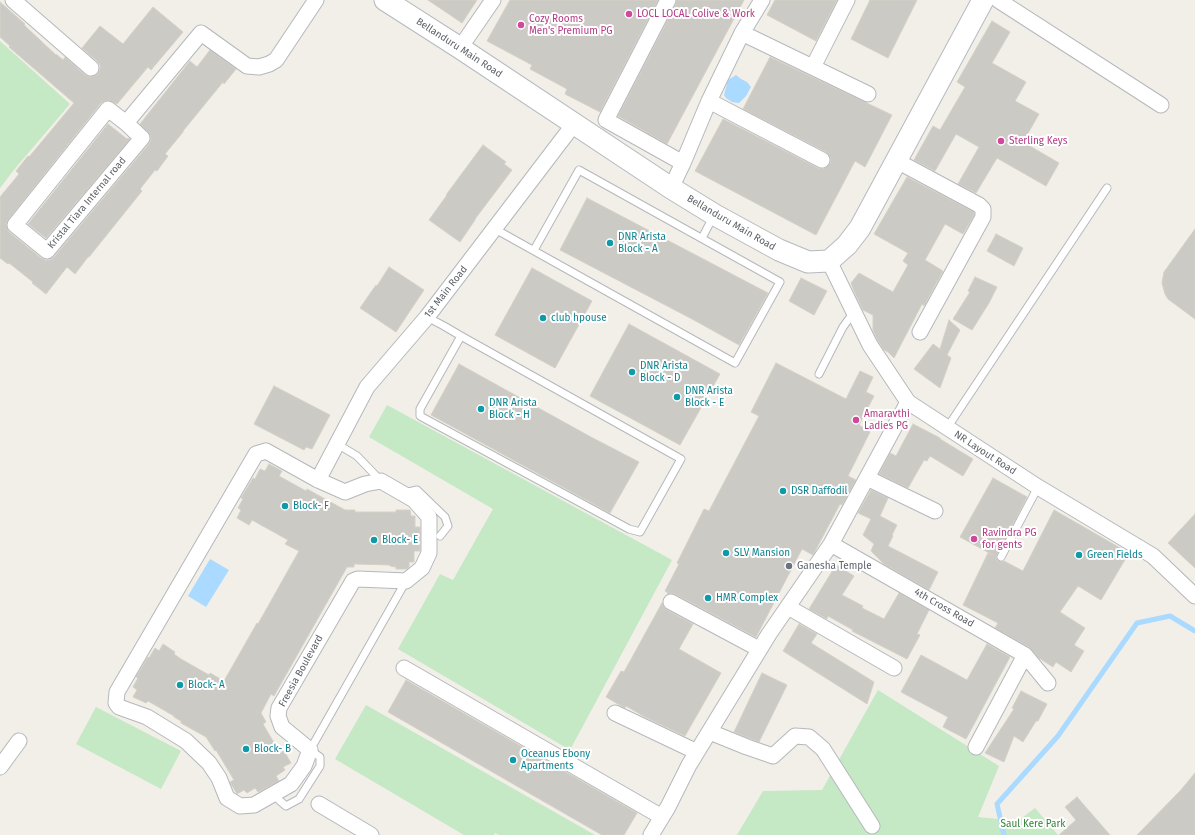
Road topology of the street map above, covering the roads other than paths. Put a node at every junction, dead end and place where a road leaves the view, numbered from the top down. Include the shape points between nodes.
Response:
1 (13, 0) edge
2 (316, 0) edge
3 (493, 0) edge
4 (668, 0) edge
5 (762, 0) edge
6 (847, 0) edge
7 (983, 0) edge
8 (998, 0) edge
9 (389, 1) edge
10 (742, 33) junction
11 (460, 48) junction
12 (813, 67) junction
13 (90, 68) dead end
14 (868, 94) dead end
15 (709, 100) junction
16 (1161, 105) dead end
17 (126, 123) junction
18 (574, 124) junction
19 (822, 160) dead end
20 (897, 161) junction
21 (683, 164) junction
22 (670, 188) junction
23 (1107, 188) dead end
24 (714, 215) junction
25 (495, 229) junction
26 (702, 238) junction
27 (534, 250) junction
28 (829, 261) junction
29 (854, 312) junction
30 (427, 317) junction
31 (920, 332) dead end
32 (461, 336) junction
33 (819, 374) dead end
34 (908, 402) junction
35 (947, 428) junction
36 (337, 444) junction
37 (867, 478) junction
38 (318, 480) junction
39 (381, 482) junction
40 (1038, 487) junction
41 (402, 493) junction
42 (935, 511) dead end
43 (440, 536) dead end
44 (831, 544) junction
45 (1001, 557) dead end
46 (406, 581) junction
47 (1195, 596) edge
48 (671, 602) dead end
49 (788, 607) junction
50 (759, 649) junction
51 (1025, 655) junction
52 (404, 668) dead end
53 (894, 668) dead end
54 (1048, 683) dead end
55 (615, 713) dead end
56 (710, 732) junction
57 (19, 741) dead end
58 (976, 747) dead end
59 (310, 750) junction
60 (698, 752) junction
61 (0, 767) edge
62 (279, 800) dead end
63 (319, 804) dead end
64 (662, 817) junction
65 (872, 826) dead end
66 (371, 835) edge
67 (651, 835) edge

1 - 13 street
2 - 17 street via 276,60 259,67 248,66 201,33
3 - 11 street
4 - 21 street via 606,120
5 - 10 street
6 - 12 street
7 - 20 street
8 - 16 street
9 - 11 street, Bellanduru Main Road
10 - 12 street
10 - 15 street
11 - 18 street, Bellanduru Main Road
12 - 14 street
15 - 19 street
15 - 21 street
17 - 17 street, Kristal Tiara Internal road via 108,110 15,225 47,251 142,138
18 - 22 street, Bellanduru Main Road
18 - 25 street, 1st Main Road
20 - 28 street via 860,228 847,245
20 - 31 street via 983,209 983,217
21 - 22 street
22 - 24 street, Bellanduru Main Road
23 - 35 lane
24 - 26 lane
24 - 28 street, Bellanduru Main Road via 802,260
25 - 27 lane
25 - 30 street, 1st Main Road
26 - 27 lane via 579,170
26 - 27 lane via 780,282 735,363
28 - 29 street, NR Layout Road
29 - 33 lane
29 - 34 street, NR Layout Road via 870,345
30 - 32 lane
30 - 36 street, 1st Main Road via 367,387
32 - 32 lane via 681,459 640,532 629,529 420,416 420,409
34 - 35 street, NR Layout Road
34 - 37 street
35 - 40 street, NR Layout Road
36 - 38 street, 1st Main Road
36 - 39 lane via 357,456
37 - 42 street
37 - 44 street
38 - 39 street via 345,492 365,484
38 - 59 street via 266,451 256,454 117,692 116,703 119,707 147,717 186,741 209,763 219,778 227,798 240,806 254,805 291,784 304,766
39 - 41 street
40 - 45 lane
40 - 47 street, NR Layout Road via 1153,556
41 - 43 lane via 417,490 445,517 448,526
41 - 46 street via 414,500 429,516 429,553 422,568
44 - 49 street
44 - 51 street, 4th Cross Road
46 - 59 lane
46 - 59 street, Freesia Boulevard via 353,581 279,708 278,716 282,726
48 - 50 street
49 - 50 street
49 - 53 street
50 - 56 street
51 - 54 street, 4th Cross Road
51 - 58 street
52 - 64 street
55 - 60 street
56 - 60 street
56 - 65 street via 773,756 795,736 809,737 822,749
57 - 61 street
59 - 62 lane via 320,757 320,766 299,800 286,806
60 - 64 street
63 - 66 street
64 - 67 street

